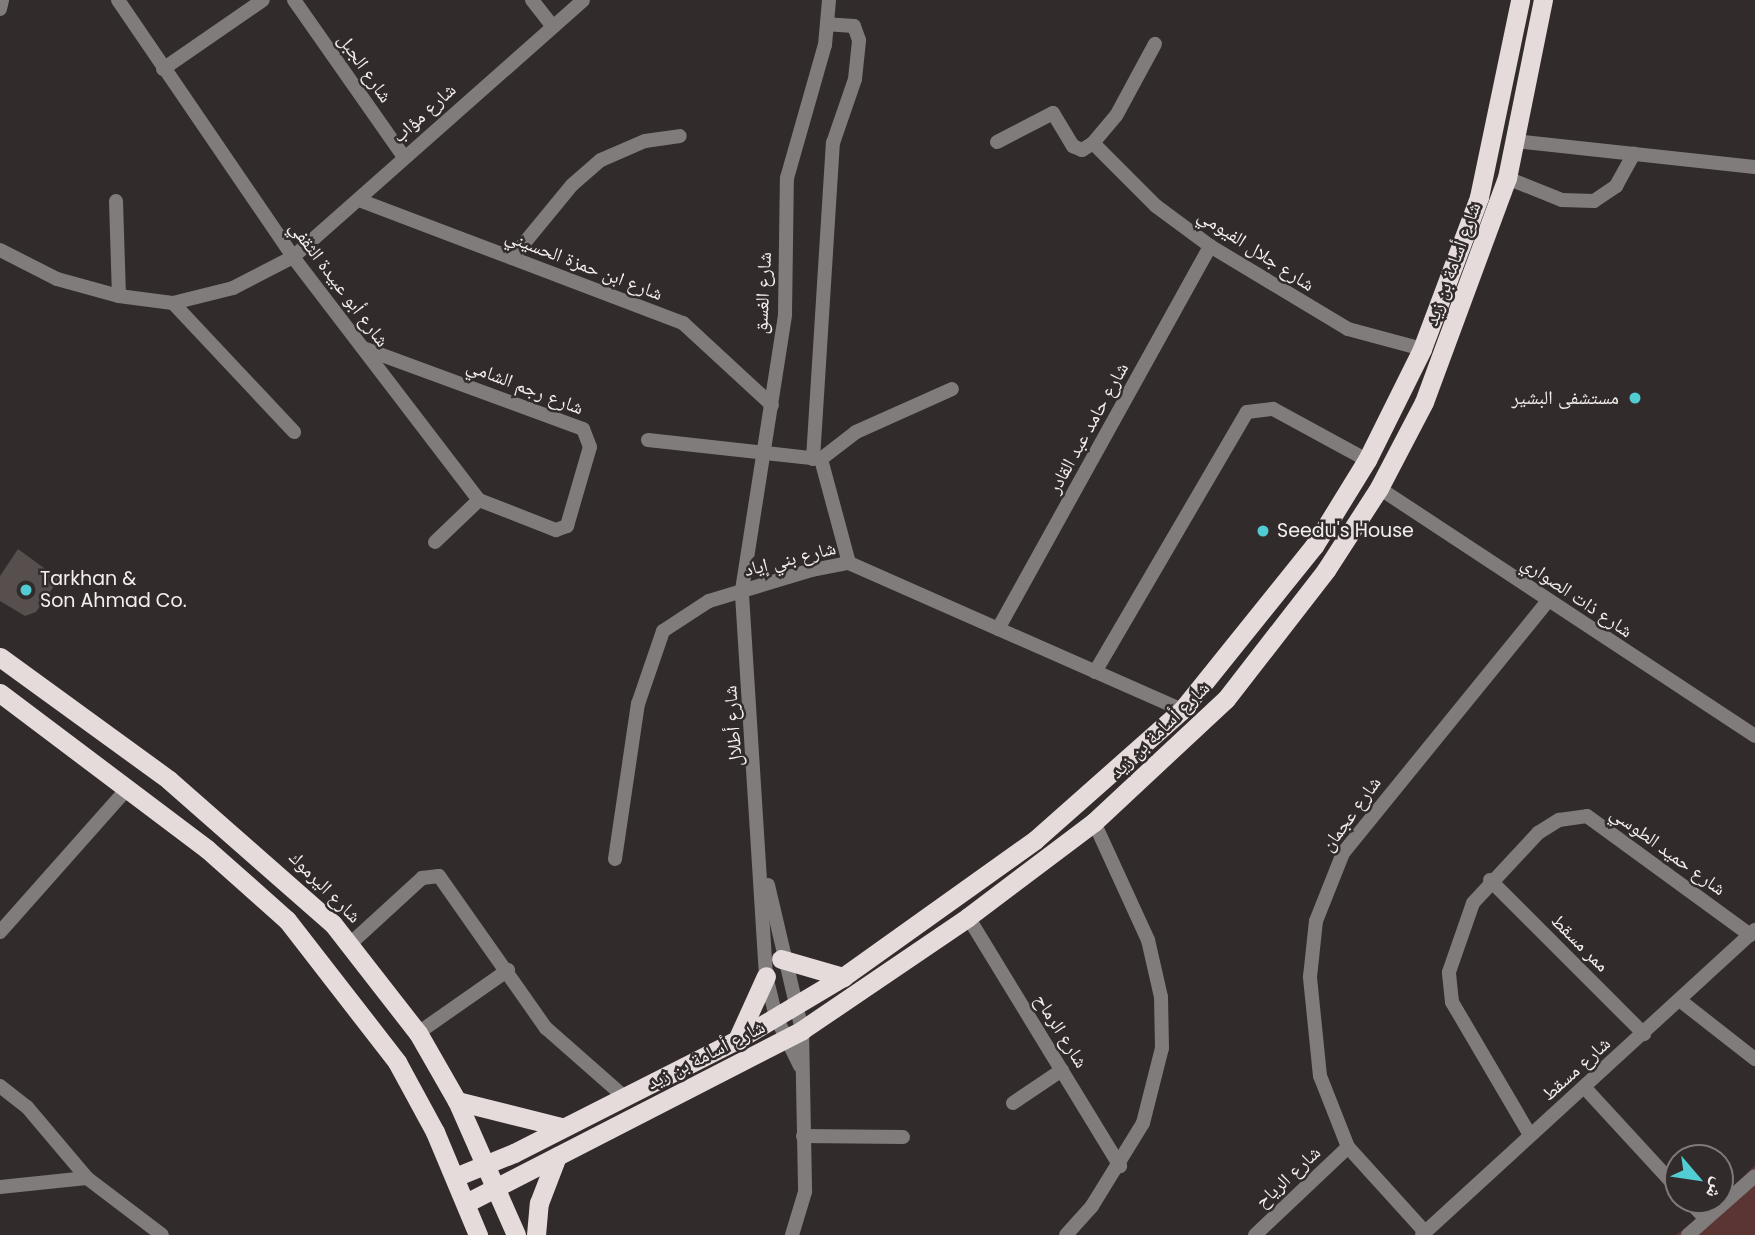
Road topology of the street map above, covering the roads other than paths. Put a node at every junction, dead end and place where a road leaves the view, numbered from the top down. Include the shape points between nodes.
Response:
1 (2, 0) edge
2 (118, 0) edge
3 (263, 0) edge
4 (294, 0) edge
5 (532, 0) edge
6 (583, 0) edge
7 (829, 0) edge
8 (1520, 0) edge
9 (1543, 0) edge
10 (0, 9) edge
11 (551, 24) junction
12 (828, 24) junction
13 (1155, 44) dead end
14 (163, 69) junction
15 (680, 136) dead end
16 (1515, 141) junction
17 (997, 142) dead end
18 (1093, 143) junction
19 (1634, 154) junction
20 (404, 158) junction
21 (1755, 167) edge
22 (1507, 178) junction
23 (116, 201) dead end
24 (359, 201) junction
25 (1210, 246) junction
26 (0, 250) edge
27 (293, 257) junction
28 (512, 258) junction
29 (119, 296) junction
30 (173, 303) junction
31 (365, 349) junction
32 (1422, 349) junction
33 (952, 389) dead end
34 (772, 405) junction
35 (294, 432) dead end
36 (648, 440) dead end
37 (762, 456) junction
38 (817, 459) junction
39 (1367, 460) junction
40 (1379, 488) junction
41 (479, 500) junction
42 (435, 542) dead end
43 (849, 564) junction
44 (742, 590) junction
45 (1548, 601) junction
46 (998, 629) junction
47 (0, 657) edge
48 (1095, 672) junction
49 (0, 693) edge
50 (1182, 710) junction
51 (1755, 736) edge
52 (112, 738) junction
53 (94, 762) junction
54 (128, 788) junction
55 (1094, 822) junction
56 (615, 859) dead end
57 (762, 860) junction
58 (1490, 880) junction
59 (968, 917) junction
60 (0, 932) edge
61 (1752, 933) edge
62 (350, 944) junction
63 (781, 959) junction
64 (508, 970) junction
65 (766, 976) junction
66 (843, 977) junction
67 (1682, 1002) junction
68 (794, 1007) junction
69 (776, 1017) junction
70 (418, 1033) junction
71 (1644, 1034) junction
72 (794, 1035) junction
73 (737, 1040) junction
74 (1755, 1059) edge
75 (1062, 1070) junction
76 (0, 1086) edge
77 (1585, 1088) junction
78 (623, 1096) junction
79 (457, 1101) junction
80 (1013, 1102) dead end
81 (561, 1127) junction
82 (1530, 1135) junction
83 (803, 1136) junction
84 (903, 1137) dead end
85 (1348, 1147) junction
86 (556, 1156) junction
87 (486, 1166) junction
88 (1120, 1166) junction
89 (1664, 1174) edge
90 (1755, 1176) edge
91 (455, 1177) junction
92 (87, 1178) junction
93 (0, 1187) edge
94 (497, 1188) junction
95 (466, 1203) junction
96 (1701, 1214) edge
97 (1706, 1219) junction
98 (1423, 1233) edge
99 (162, 1235) edge
100 (478, 1235) edge
101 (516, 1235) edge
102 (536, 1235) edge
103 (792, 1235) edge
104 (1066, 1235) edge
105 (1255, 1235) edge
106 (1688, 1235) edge

1 - 10 street
2 - 14 street, شارع أبو عبيدة الثقفي
3 - 14 street
4 - 20 street, شارع الجبل
5 - 11 street
6 - 11 street, شارع مؤاب
7 - 12 street, شارع الغسق
8 - 32 highway, شارع أسامة بن زيد via 1479,197
9 - 16 highway, شارع أسامة بن زيد
11 - 20 street, شارع مؤاب
12 - 34 street, شارع الغسق via 787,178 786,314
12 - 38 street via 854,26 859,40 855,79 833,143
13 - 18 street via 1116,117
14 - 27 street, شارع أبو عبيدة الثقفي
15 - 28 street via 645,141 601,160 572,185
16 - 19 street
16 - 22 highway, شارع أسامة بن زيد
17 - 18 street via 1053,113 1073,146 1082,150
18 - 25 street, شارع جلال الفيومي via 1156,206
19 - 21 street
19 - 22 street via 1616,186 1594,201 1577,204
20 - 24 street, شارع مؤاب
22 - 40 highway, شارع أسامة بن زيد via 1451,338
23 - 29 street
24 - 27 street, شارع مؤاب
24 - 28 street, شارع ابن حمزة الحسيني
25 - 32 street, شارع جلال الفيومي via 1348,328
25 - 46 street, شارع حامد عبد القادر
26 - 29 street via 57,279
27 - 30 street, شارع مؤاب via 233,288
27 - 31 street, شارع أبو عبيدة الثقفي
28 - 34 street, شارع ابن حمزة الحسيني via 683,323
29 - 30 street
30 - 35 street
31 - 41 street, شارع أبو عبيدة الثقفي
31 - 41 street, شارع رجم الشامي via 583,429 590,447 571,518 556,530
32 - 39 highway, شارع أسامة بن زيد
33 - 38 street via 856,432
34 - 37 street, شارع الغسق
36 - 37 street
37 - 38 street
37 - 44 street, شارع الغسق
38 - 43 street
39 - 48 street via 1273,409 1247,412
39 - 50 highway, شارع أسامة بن زيد via 1314,546
40 - 45 street, شارع ذات الصواري
40 - 55 highway, شارع أسامة بن زيد via 1287,624 1226,699
41 - 42 street
43 - 44 street, شارع بني إياد
43 - 46 street, شارع بني إياد
44 - 56 street, شارع بني إياد via 690,610 653,647 638,704
44 - 57 street, شارع أطلال
45 - 51 street, شارع ذات الصواري
45 - 85 street, شارع عجمان via 1367,820 1327,886 1316,921 1310,977 1312,1035 1320,1076
46 - 48 street, شارع بني إياد
47 - 52 highway, شارع اليرموك
48 - 50 street, شارع بني إياد
49 - 53 highway
50 - 66 highway, شارع أسامة بن زيد via 1035,840
52 - 53 highway
52 - 62 highway, شارع اليرموك via 282,875
53 - 54 highway
54 - 60 street
54 - 91 highway via 287,920 346,990 397,1062
55 - 59 highway, شارع أسامة بن زيد
55 - 88 street via 1148,940 1161,997 1162,1048 1153,1091
57 - 63 street, شارع أطلال
57 - 65 street, شارع أطلال
58 - 61 street, شارع حميد الطوسي via 1538,833 1559,820 1587,816
58 - 71 street, ممر مسقط
58 - 82 street, شارع حميد الطوسي via 1455,945 1449,972 1452,1002
59 - 72 highway, شارع أسامة بن زيد
59 - 75 street, شارع الرماح
61 - 67 street, شارع مسقط
62 - 64 street via 422,878 437,874
62 - 70 highway, شارع اليرموك
63 - 66 highway
63 - 68 street, شارع أطلال
64 - 70 street
64 - 78 street via 556,1040
65 - 69 street, شارع أطلال
65 - 73 highway
66 - 68 highway, شارع أسامة بن زيد
67 - 71 street, شارع مسقط
67 - 74 street
68 - 69 highway, شارع أسامة بن زيد
68 - 72 street, شارع أطلال
69 - 72 street, شارع أطلال
69 - 73 highway, شارع أسامة بن زيد
70 - 79 highway, شارع اليرموك
71 - 77 street, شارع مسقط
72 - 83 street
72 - 86 highway, شارع أسامة بن زيد
73 - 78 highway, شارع أسامة بن زيد
75 - 80 street
75 - 88 street, شارع الرماح
76 - 92 street via 27,1107
77 - 82 street, شارع مسقط
77 - 89 street
78 - 81 highway, شارع أسامة بن زيد
79 - 81 highway
79 - 87 highway, شارع اليرموك
81 - 87 highway, شارع أسامة بن زيد
82 - 98 street, شارع مسقط
83 - 84 street
83 - 103 street via 805,1192
85 - 98 street, شارع عجمان
85 - 105 street, شارع الرياح
86 - 94 highway, شارع أسامة بن زيد
86 - 102 highway via 539,1203
87 - 91 highway, شارع أسامة بن زيد
87 - 94 highway, شارع اليرموك
88 - 104 street
90 - 97 street
91 - 95 highway
92 - 93 street
92 - 99 street
94 - 95 highway, شارع أسامة بن زيد
94 - 101 highway, شارع اليرموك
95 - 100 highway
96 - 97 street
97 - 106 street

